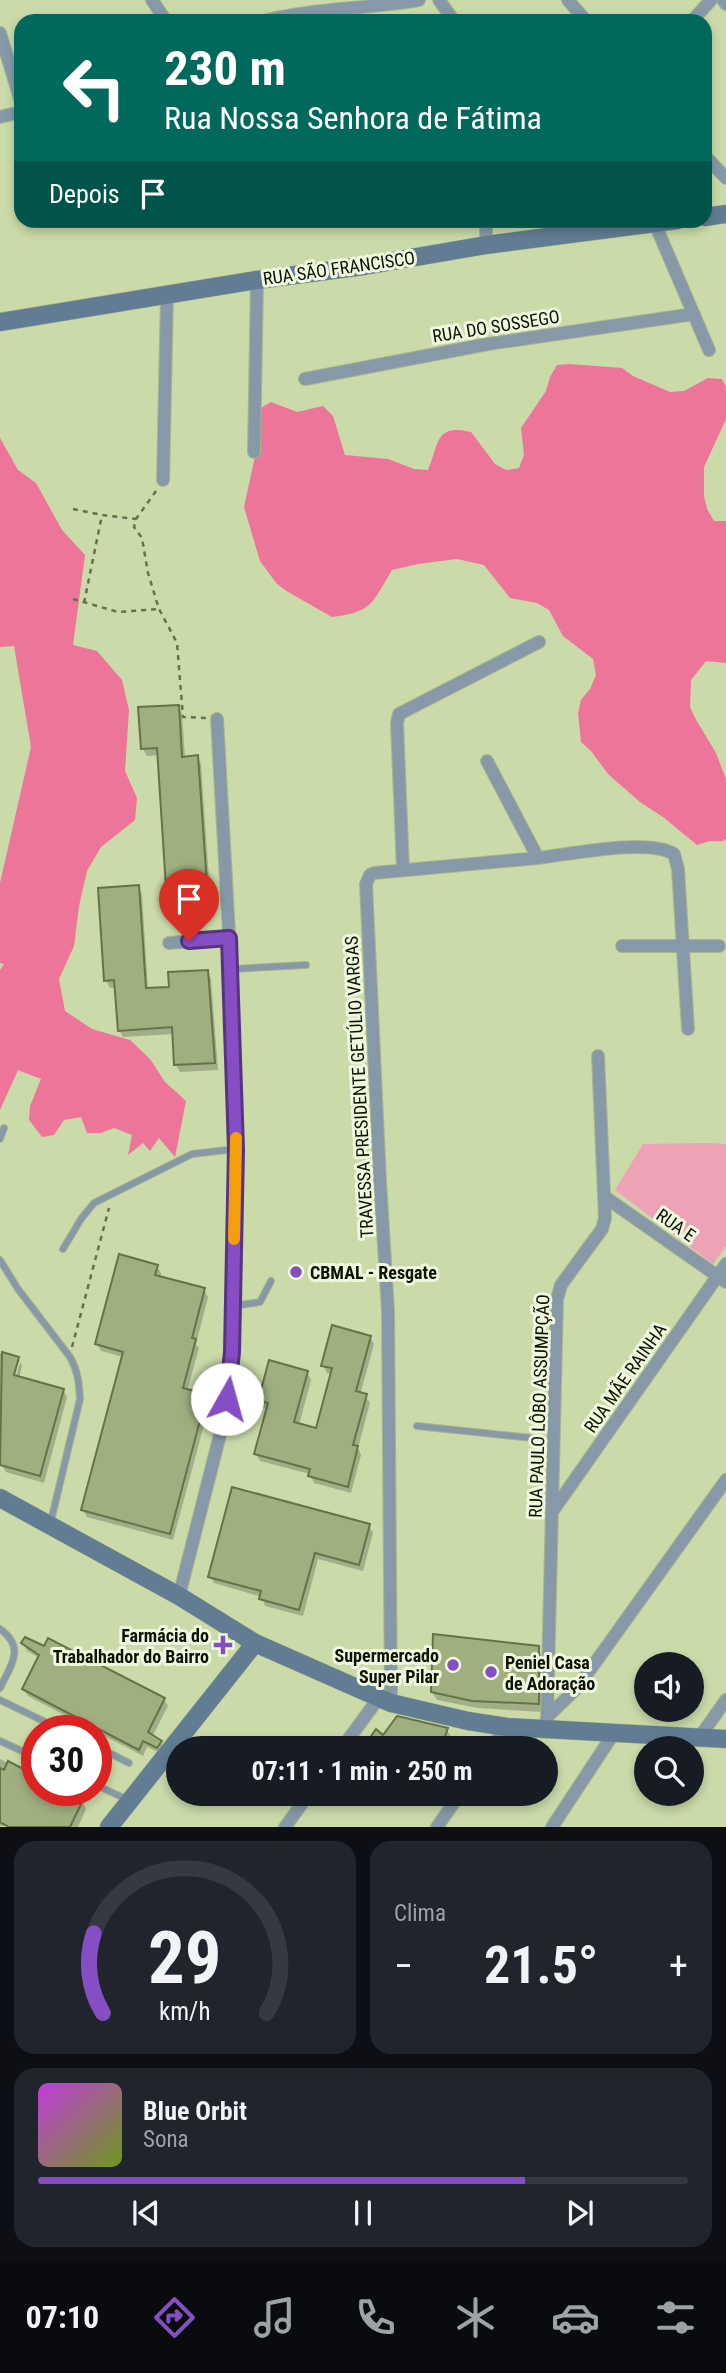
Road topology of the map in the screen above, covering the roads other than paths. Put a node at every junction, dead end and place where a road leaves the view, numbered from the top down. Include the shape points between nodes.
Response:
1 (419, 0) edge
2 (568, 0) edge
3 (711, 0) edge
4 (288, 14) edge
5 (580, 14) edge
6 (698, 14) edge
7 (0, 33) edge
8 (14, 79) edge
9 (712, 163) edge
10 (726, 178) edge
11 (486, 228) edge
12 (623, 228) edge
13 (657, 228) edge
14 (486, 245) junction
15 (257, 280) junction
16 (167, 295) junction
17 (694, 314) junction
18 (0, 322) edge
19 (709, 350) dead end
20 (305, 379) dead end
21 (254, 452) dead end
22 (163, 480) road end
23 (539, 642) dead end
24 (216, 719) road end
25 (487, 761) dead end
26 (538, 858) junction
27 (403, 870) junction
28 (229, 938) junction
29 (169, 943) dead end
30 (682, 945) junction
31 (622, 946) dead end
32 (719, 946) dead end
33 (306, 965) dead end
34 (231, 969) junction
35 (688, 1029) dead end
36 (598, 1056) dead end
37 (4, 1128) dead end
38 (0, 1139) edge
39 (236, 1149) junction
40 (605, 1197) junction
41 (63, 1249) dead end
42 (0, 1260) edge
43 (726, 1264) edge
44 (722, 1279) edge
45 (271, 1281) dead end
46 (233, 1306) junction
47 (417, 1426) dead end
48 (547, 1440) junction
49 (726, 1480) edge
50 (0, 1498) edge
51 (552, 1511) junction
52 (50, 1527) junction
53 (179, 1596) junction
54 (0, 1629) edge
55 (255, 1643) junction
56 (0, 1688) edge
57 (0, 1700) edge
58 (726, 1700) edge
59 (384, 1701) junction
60 (31, 1715) edge
61 (546, 1723) junction
62 (506, 1727) junction
63 (614, 1734) junction
64 (353, 1736) edge
65 (500, 1736) edge
66 (656, 1736) edge
67 (700, 1736) edge
68 (724, 1737) edge
69 (704, 1738) edge
70 (0, 1741) edge
71 (21, 1751) edge
72 (112, 1754) edge
73 (129, 1763) dead end
74 (112, 1793) edge
75 (129, 1801) junction
76 (300, 1806) edge
77 (452, 1806) edge
78 (112, 1826) edge
79 (285, 1827) edge
80 (437, 1827) edge
81 (552, 1827) edge

1 - 4 street
2 - 5 street
3 - 6 street
7 - 8 street
9 - 10 street
11 - 14 street
12 - 14 street, RUA SÃO FRANCISCO
13 - 17 street
14 - 15 street, RUA SÃO FRANCISCO
15 - 16 street, RUA SÃO FRANCISCO
15 - 21 street
16 - 18 street, RUA SÃO FRANCISCO
16 - 22 street
17 - 19 street
17 - 20 street, RUA DO SOSSEGO via 488,344
23 - 27 street via 400,714
24 - 28 street
25 - 26 street
26 - 27 street, TRAVESSA PRESIDENTE GETÚLIO VARGAS
26 - 30 street, TRAVESSA PRESIDENTE GETÚLIO VARGAS via 639,846 668,850 678,869
27 - 59 street, TRAVESSA PRESIDENTE GETÚLIO VARGAS via 374,873 366,884 388,1311
28 - 29 street
28 - 34 street
30 - 31 street
30 - 32 street
30 - 35 street
33 - 34 lane
34 - 39 street
36 - 40 street, RUA PAULO LÔBO ASSUMPÇÃO
37 - 38 lane
39 - 41 lane via 192,1154 94,1203
39 - 46 street
40 - 44 street, RUA E
40 - 48 street, RUA PAULO LÔBO ASSUMPÇÃO via 602,1229 559,1292
42 - 52 lane via 70,1357 79,1382
43 - 44 street, RUA MÃE RAINHA
44 - 51 street, RUA MÃE RAINHA
45 - 46 lane via 260,1302
46 - 53 street via 225,1415
47 - 48 lane
48 - 51 street, RUA PAULO LÔBO ASSUMPÇÃO
49 - 61 street via 577,1688
50 - 52 street
51 - 61 street, RUA PAULO LÔBO ASSUMPÇÃO
52 - 53 street
53 - 55 street
54 - 56 lane via 15,1649
55 - 59 street
55 - 75 street
57 - 60 lane
58 - 67 street
59 - 62 street
59 - 64 street
61 - 62 street
61 - 63 street
62 - 65 street
63 - 66 street
63 - 81 street
68 - 69 street
70 - 71 lane
72 - 73 lane
74 - 75 lane
75 - 78 street
76 - 79 street
77 - 80 street

